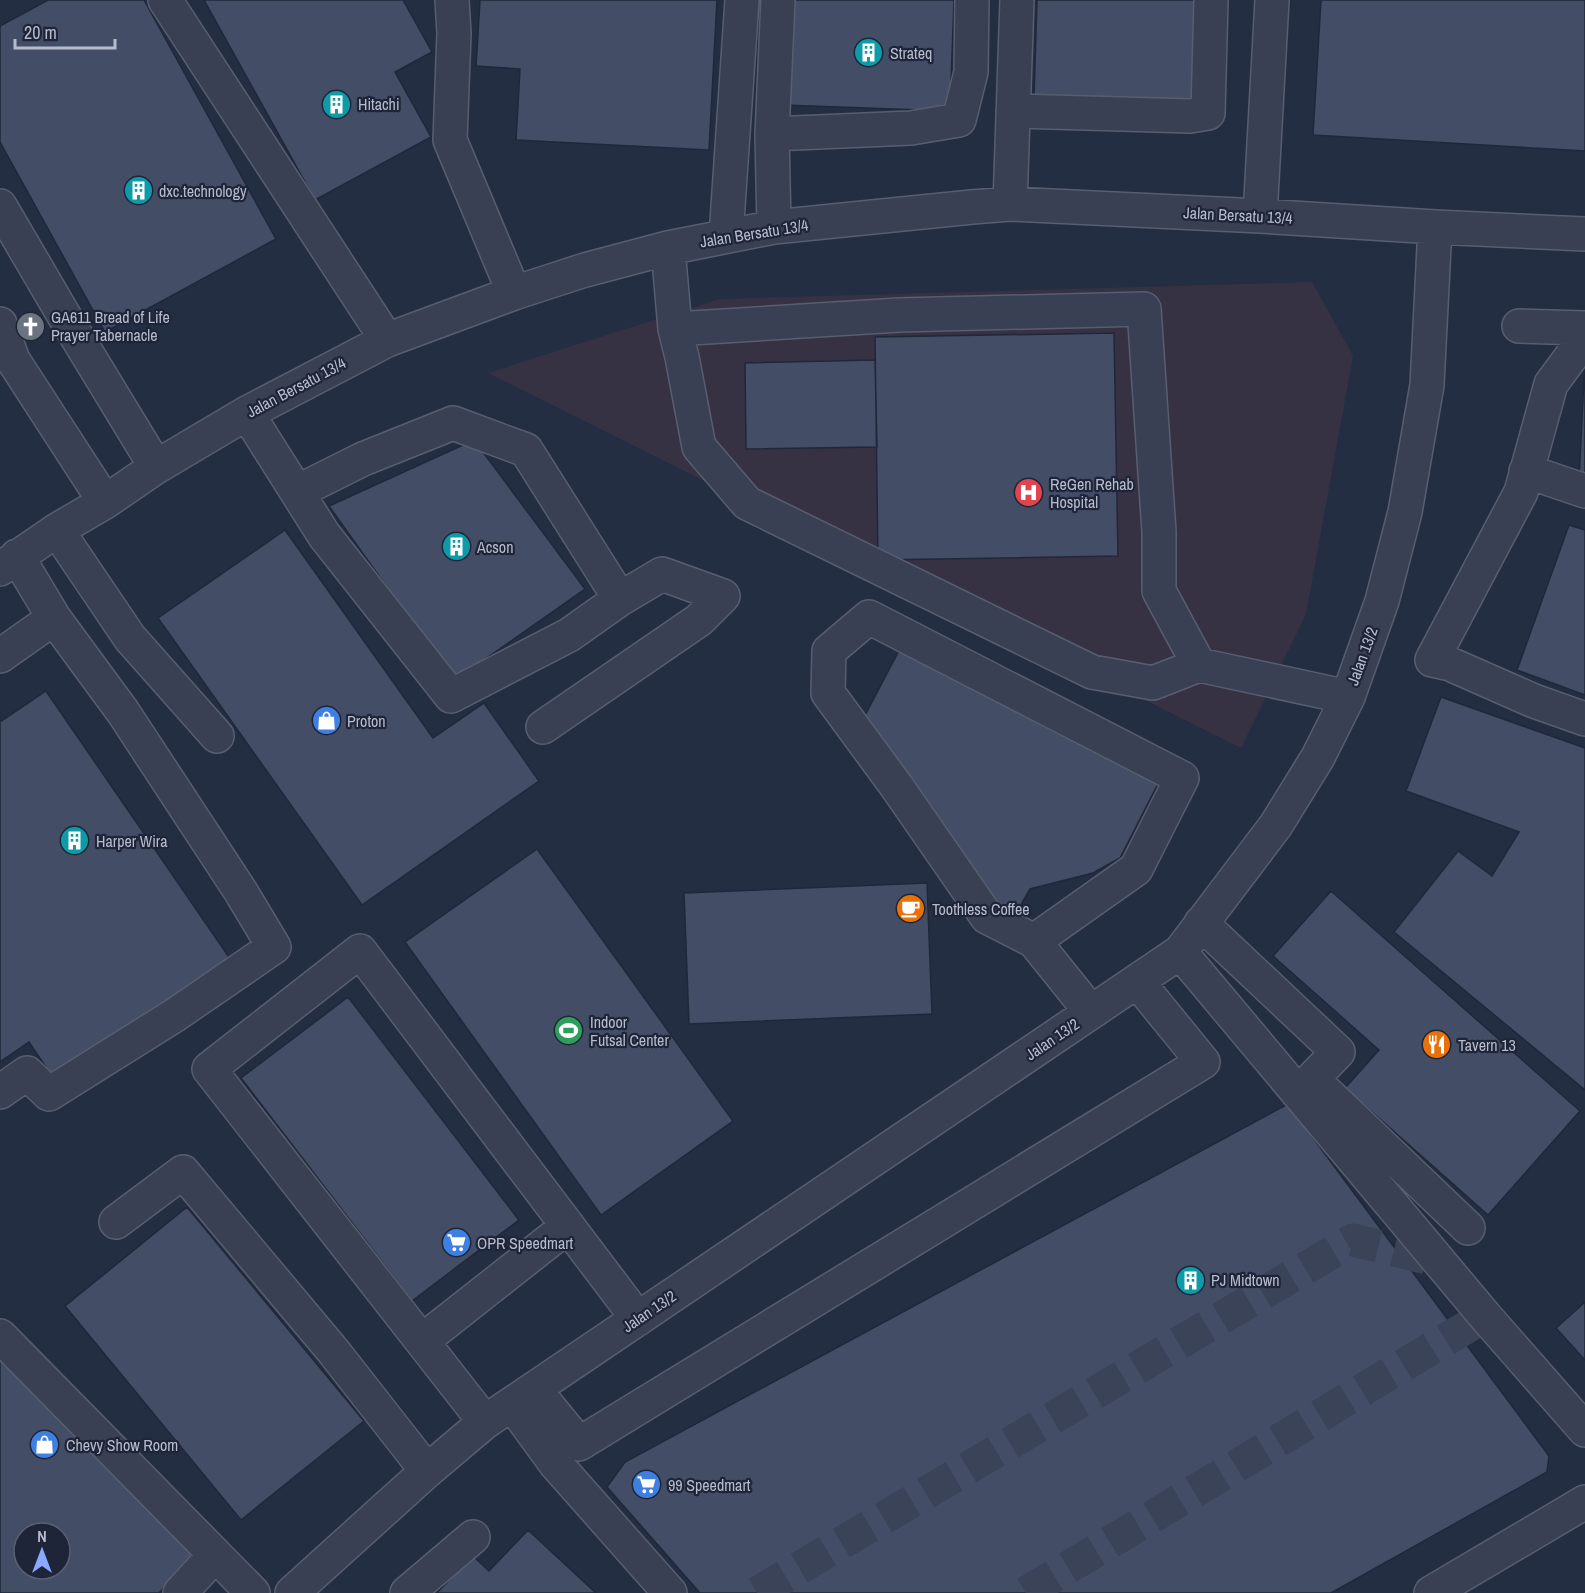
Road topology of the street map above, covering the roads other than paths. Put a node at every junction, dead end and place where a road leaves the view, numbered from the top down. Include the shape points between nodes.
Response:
1 (165, 0) edge
2 (452, 0) edge
3 (742, 0) edge
4 (778, 0) edge
5 (972, 0) edge
6 (1017, 0) edge
7 (1211, 0) edge
8 (1272, 0) edge
9 (1013, 111) junction
10 (772, 134) junction
11 (1010, 204) junction
12 (0, 206) edge
13 (1260, 216) junction
14 (774, 227) junction
15 (1436, 227) junction
16 (1585, 234) edge
17 (726, 236) junction
18 (668, 248) junction
19 (514, 293) junction
20 (0, 324) edge
21 (1520, 326) dead end
22 (1585, 328) edge
23 (675, 329) junction
24 (1585, 338) edge
25 (387, 340) junction
26 (247, 413) junction
27 (156, 467) junction
28 (1526, 471) junction
29 (1585, 491) edge
30 (297, 492) junction
31 (105, 502) junction
32 (57, 530) junction
33 (8, 563) edge
34 (620, 599) junction
35 (54, 618) junction
36 (0, 656) edge
37 (1199, 665) junction
38 (1348, 697) junction
39 (1585, 719) edge
40 (543, 727) dead end
41 (217, 736) dead end
42 (1202, 923) junction
43 (1034, 941) junction
44 (1180, 952) junction
45 (1137, 981) junction
46 (1091, 1012) junction
47 (0, 1092) edge
48 (116, 1222) dead end
49 (568, 1226) junction
50 (1468, 1228) dead end
51 (638, 1319) junction
52 (0, 1336) edge
53 (422, 1341) junction
54 (523, 1396) junction
55 (485, 1422) junction
56 (1585, 1430) edge
57 (427, 1471) junction
58 (1585, 1502) edge
59 (473, 1537) dead end
60 (215, 1555) junction
61 (180, 1593) edge
62 (253, 1593) edge
63 (292, 1593) edge
64 (407, 1593) edge
65 (670, 1593) edge
66 (1431, 1593) edge

1 - 25 street
2 - 19 street via 450,140
3 - 17 street
4 - 10 street
5 - 10 street via 971,72 959,120 911,128
6 - 9 street
7 - 9 street via 1208,112 1190,116
8 - 13 street
9 - 11 street
10 - 14 street
11 - 13 street, Jalan Bersatu 13/4
11 - 14 street, Jalan Bersatu 13/4
12 - 27 street
13 - 15 street, Jalan Bersatu 13/4
14 - 17 street, Jalan Bersatu 13/4
15 - 16 street, Jalan Bersatu 13/4
15 - 38 street, Jalan 13/2 via 1426,385 1405,512 1382,601
17 - 18 street, Jalan Bersatu 13/4
18 - 19 street, Jalan Bersatu 13/4
18 - 23 street
19 - 25 street, Jalan Bersatu 13/4
20 - 31 street via 13,360
21 - 22 street
23 - 37 street via 699,447 747,503 1092,672 1153,683
23 - 37 street via 899,315 1144,309 1160,532 1159,591
24 - 28 street via 1551,384
25 - 26 street, Jalan Bersatu 13/4
26 - 27 street, Jalan Bersatu 13/4
26 - 30 street
27 - 31 street, Jalan Bersatu 13/4
28 - 29 street
28 - 39 street via 1521,492 1432,660
30 - 34 street via 363,459 453,423 526,450
30 - 34 street via 324,535 451,696 569,635
31 - 32 street, Jalan Bersatu 13/4
32 - 33 street, Jalan Bersatu 13/4
32 - 41 street via 130,638
33 - 35 street
34 - 40 street via 662,574 723,596 699,620
35 - 36 street
35 - 47 street via 123,712 274,947 50,1094 27,1072
37 - 38 street
38 - 42 street, Jalan 13/2 via 1318,757 1276,825
42 - 44 street, Jalan 13/2
42 - 50 street via 1338,1053 1312,1079
43 - 43 street via 987,917 828,693 829,651 869,617 1182,778 1136,869
43 - 46 street
44 - 45 street, Jalan 13/2
44 - 56 street
45 - 46 street, Jalan 13/2
45 - 54 street via 1203,1062 579,1444
46 - 51 street, Jalan 13/2
48 - 57 street via 183,1172 334,1352
49 - 51 street
49 - 53 street
49 - 53 street via 360,951 209,1069
51 - 54 street, Jalan 13/2
52 - 60 street
53 - 55 street
54 - 55 street, Jalan 13/2
54 - 65 street via 555,1463
55 - 57 street, Jalan 13/2
57 - 63 street, Jalan 13/2
58 - 66 street
59 - 64 street
60 - 61 street
60 - 62 street

